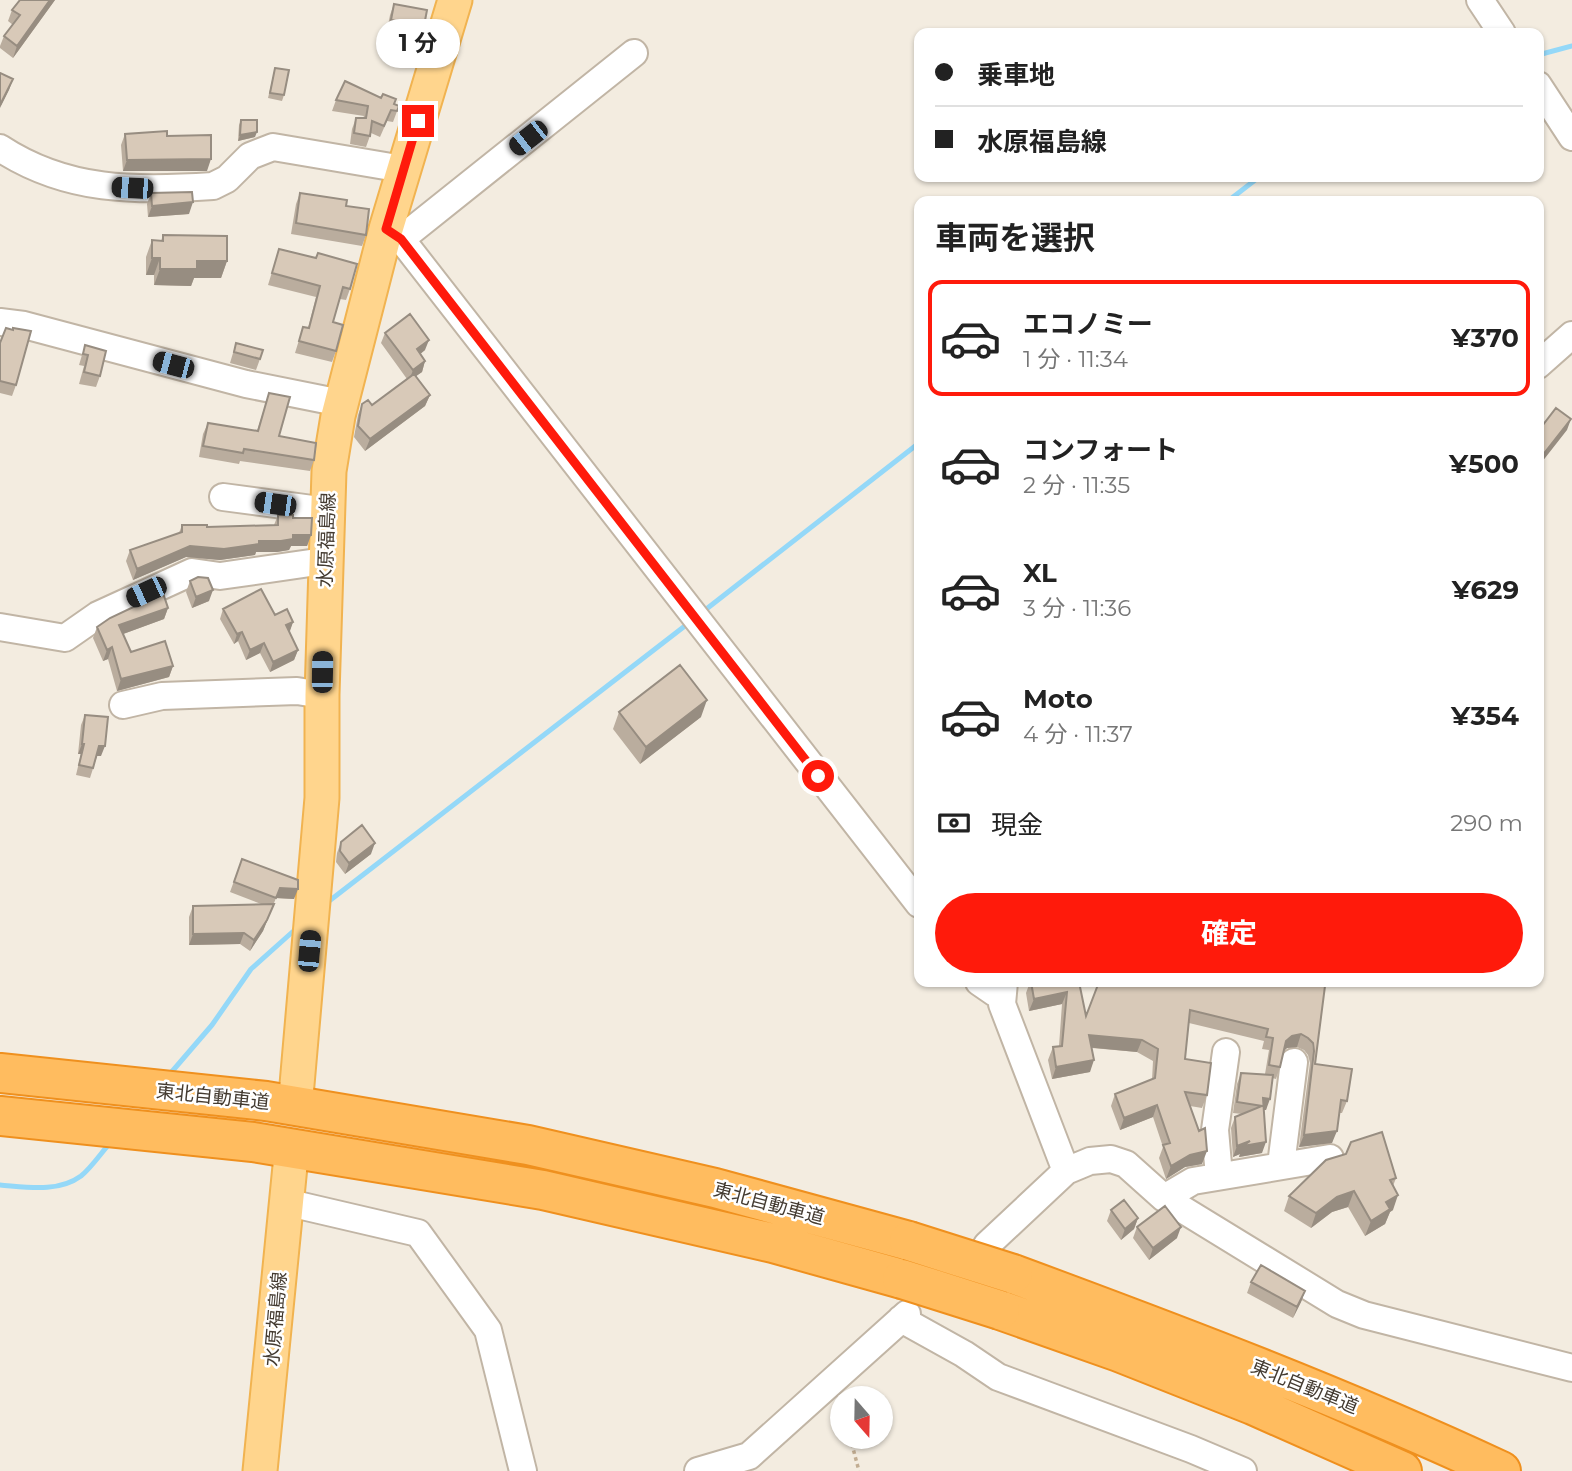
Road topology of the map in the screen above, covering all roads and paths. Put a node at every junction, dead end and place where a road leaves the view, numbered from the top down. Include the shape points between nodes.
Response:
1 (455, 0) edge
2 (1479, 0) edge
3 (1499, 28) edge
4 (634, 53) dead end
5 (1544, 94) edge
6 (1572, 137) edge
7 (0, 148) edge
8 (403, 169) junction
9 (393, 234) junction
10 (0, 322) edge
11 (1572, 335) edge
12 (1544, 360) edge
13 (341, 403) junction
14 (223, 497) dead end
15 (327, 511) junction
16 (324, 561) junction
17 (0, 627) edge
18 (322, 695) junction
19 (123, 705) dead end
20 (914, 898) edge
21 (996, 987) edge
22 (1226, 1052) dead end
23 (1294, 1062) dead end
24 (0, 1073) edge
25 (281, 1099) junction
26 (0, 1116) edge
27 (1330, 1158) edge
28 (1281, 1165) junction
29 (290, 1167) dead end
30 (1066, 1171) junction
31 (1219, 1176) junction
32 (1164, 1198) junction
33 (285, 1202) junction
34 (987, 1245) dead end
35 (903, 1304) junction
36 (1572, 1368) edge
37 (853, 1449) edge
38 (260, 1471) edge
39 (523, 1471) edge
40 (698, 1471) edge
41 (859, 1471) edge
42 (1243, 1471) edge
43 (1402, 1471) edge
44 (1501, 1471) edge

1 - 8 main road, 水原福島線
2 - 3 street
4 - 9 street
5 - 6 street
7 - 8 street via 45,172 92,186 213,186 250,156 273,147
8 - 9 main road, 水原福島線
9 - 13 main road, 水原福島線
9 - 20 street
10 - 13 street
11 - 12 street
13 - 15 main road, 水原福島線 via 328,471
14 - 15 street
15 - 16 main road, 水原福島線
16 - 17 street via 220,576 192,572 98,615 65,638
16 - 18 main road, 水原福島線
18 - 19 street via 297,691 162,696
18 - 25 main road, 水原福島線 via 322,798 312,916
21 - 30 street
22 - 31 street via 1215,1130
23 - 28 street
24 - 25 highway, 東北自動車道
25 - 44 highway, 東北自動車道, bridge via 528,1145 715,1188 909,1241 1013,1274 1269,1370
26 - 35 highway, 東北自動車道 via 253,1142 543,1190 773,1243
27 - 28 street
28 - 31 street
29 - 33 main road, 水原福島線
30 - 32 street via 1111,1159 1126,1164
30 - 34 street
31 - 32 street via 1193,1181
32 - 36 street via 1338,1304 1364,1315
33 - 38 main road, 水原福島線
33 - 39 street via 418,1233 488,1330
35 - 40 street via 750,1456
35 - 42 street via 998,1377
35 - 43 highway, 東北自動車道, bridge via 1000,1310 1253,1405
37 - 41 path

